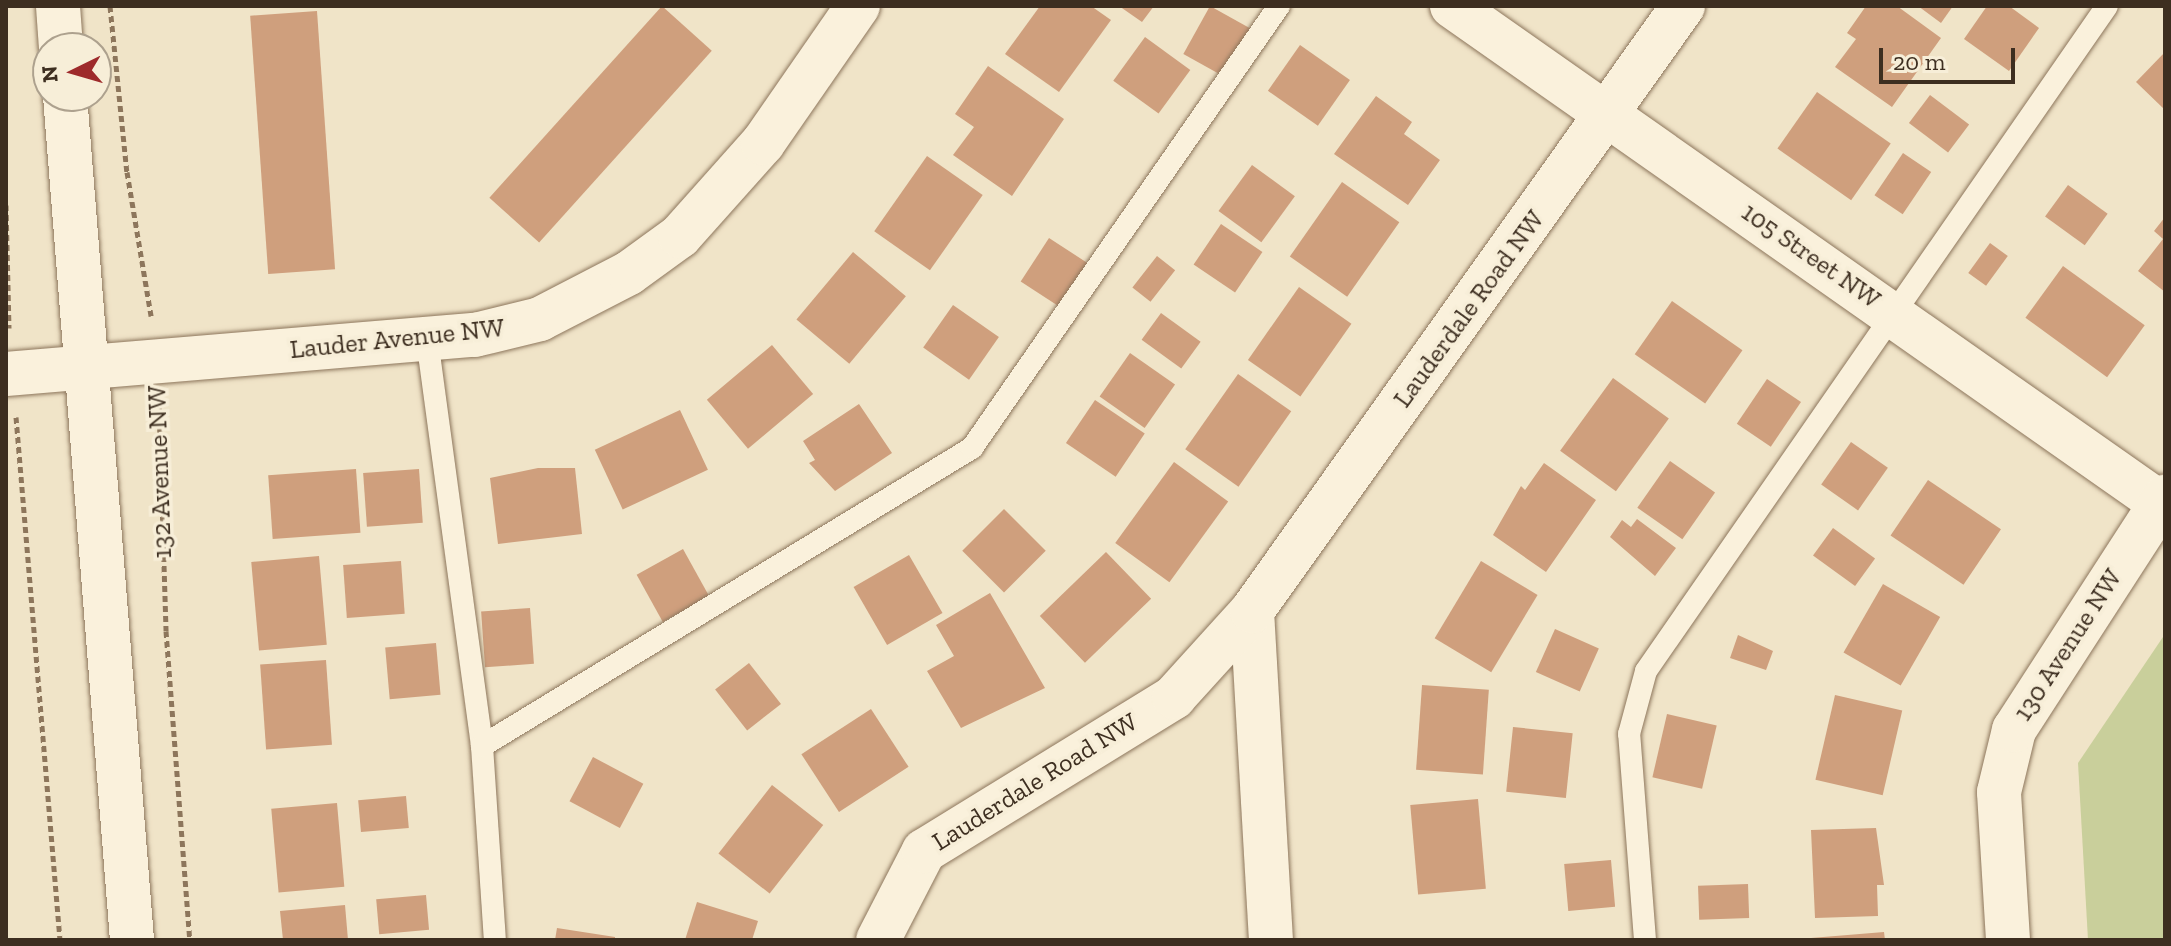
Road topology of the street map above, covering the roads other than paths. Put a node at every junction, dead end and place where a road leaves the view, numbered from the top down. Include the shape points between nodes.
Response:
1 (58, 6) edge
2 (858, 6) edge
3 (1279, 6) edge
4 (1452, 6) edge
5 (1683, 6) edge
6 (2107, 6) edge
7 (60, 32) edge
8 (66, 112) edge
9 (1608, 114) junction
10 (1890, 311) junction
11 (427, 339) junction
12 (88, 368) junction
13 (9, 374) edge
14 (2163, 500) edge
15 (1252, 611) junction
16 (482, 746) junction
17 (132, 940) edge
18 (495, 940) edge
19 (878, 940) edge
20 (1271, 940) edge
21 (1645, 940) edge
22 (2008, 940) edge

1 - 7 street
2 - 11 street, Lauder Avenue NW via 763,143 680,236 629,273 540,319
3 - 16 lane via 972,448
4 - 9 street, 105 Street NW
5 - 9 street, Lauderdale Road NW
6 - 10 lane
8 - 12 street
9 - 10 street, 105 Street NW
9 - 15 street, Lauderdale Road NW
10 - 14 street, 105 Street NW
10 - 21 lane via 1646,671 1629,734
11 - 12 street, Lauder Avenue NW
11 - 16 lane
12 - 13 street
12 - 17 street
14 - 22 street, 130 Avenue NW via 2014,730 1999,792
15 - 19 street, Lauderdale Road NW via 1174,697 924,851
15 - 20 street
16 - 18 lane

